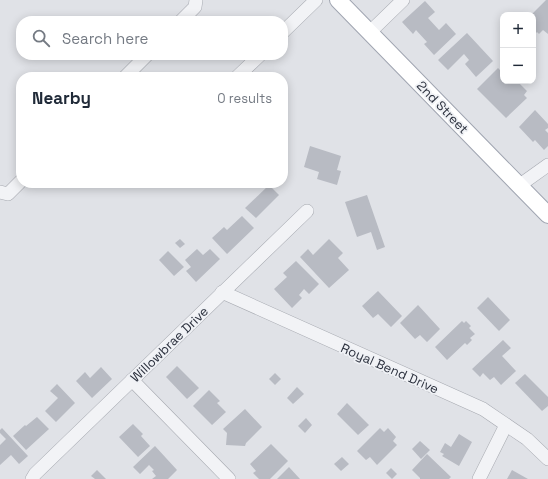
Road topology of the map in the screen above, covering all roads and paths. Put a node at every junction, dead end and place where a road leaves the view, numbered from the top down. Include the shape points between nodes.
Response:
1 (196, 0) edge
2 (316, 0) edge
3 (338, 0) edge
4 (403, 0) edge
5 (186, 16) edge
6 (288, 27) edge
7 (370, 32) junction
8 (142, 60) edge
9 (255, 60) edge
10 (130, 72) edge
11 (242, 72) edge
12 (548, 165) edge
13 (520, 185) junction
14 (16, 186) edge
15 (0, 192) edge
16 (307, 211) dead end
17 (548, 215) edge
18 (222, 292) junction
19 (132, 380) junction
20 (506, 425) junction
21 (548, 459) edge
22 (32, 479) edge
23 (229, 479) edge
24 (479, 479) edge

1 - 5 street via 195,7
2 - 6 street
3 - 7 main road, 2nd Street
4 - 7 street
7 - 13 main road, 2nd Street
8 - 10 street
9 - 11 street
12 - 13 street
13 - 17 main road, 2nd Street
14 - 15 street via 8,194
16 - 18 street, Willowbrae Drive
18 - 19 street, Willowbrae Drive
18 - 20 street, Royal Bend Drive via 483,409
19 - 22 street, Willowbrae Drive via 34,474
19 - 23 street
20 - 21 street, Royal Bend Drive via 527,439
20 - 24 street

